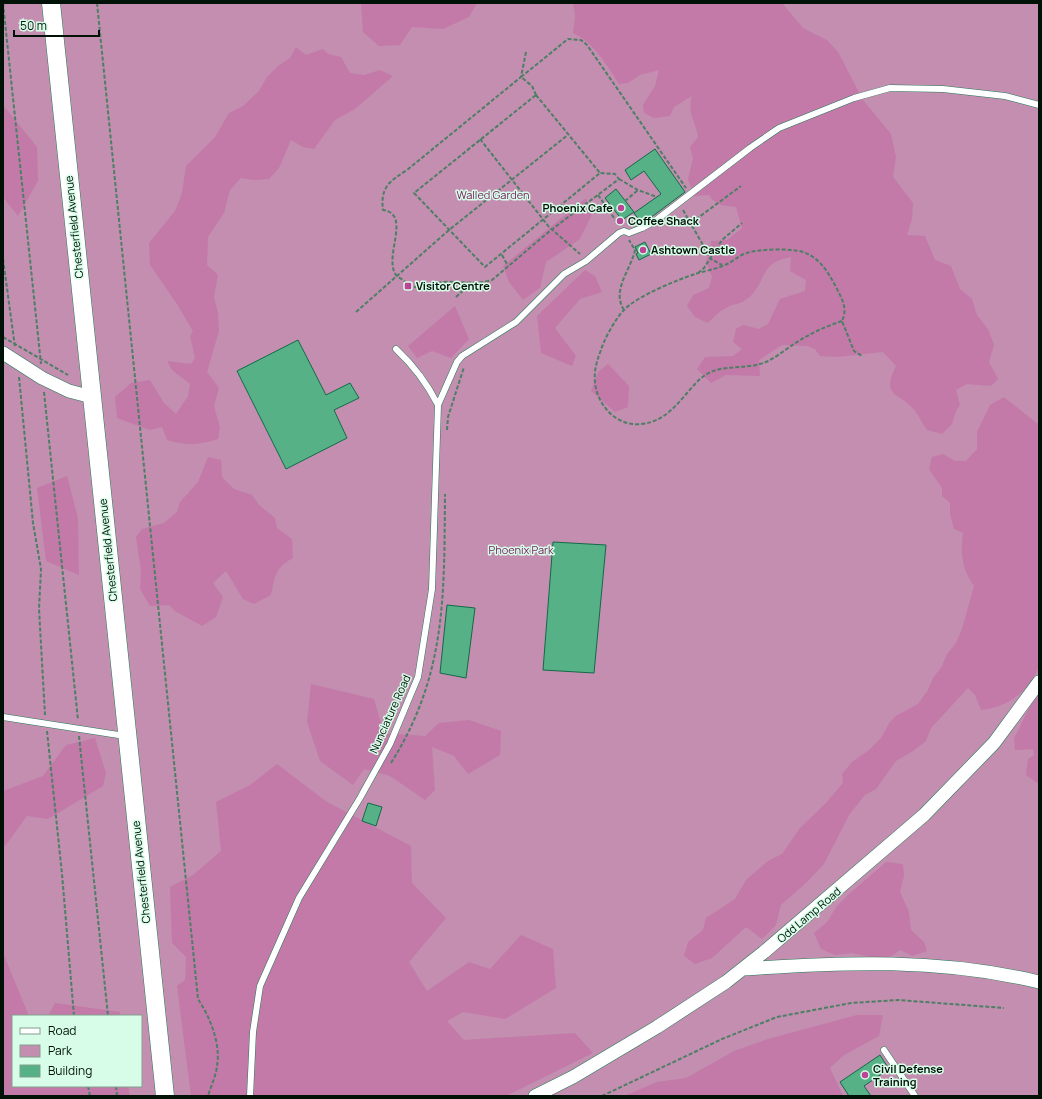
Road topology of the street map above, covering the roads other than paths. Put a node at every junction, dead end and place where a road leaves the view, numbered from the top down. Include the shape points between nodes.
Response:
1 (51, 3) edge
2 (1039, 105) edge
3 (396, 349) dead end
4 (3, 353) edge
5 (92, 397) junction
6 (438, 405) junction
7 (1039, 682) edge
8 (3, 717) edge
9 (127, 736) junction
10 (743, 969) junction
11 (1039, 982) edge
12 (884, 1050) dead end
13 (165, 1096) edge
14 (250, 1096) edge
15 (535, 1096) edge
16 (915, 1096) edge

1 - 5 street, Chesterfield Avenue
2 - 6 lane via 1005,96 943,89 890,88 854,98 780,128 642,228 629,233 619,233 586,261 564,274 516,322 462,356
3 - 6 lane via 416,370
4 - 5 street via 42,378 69,391
5 - 9 street, Chesterfield Avenue
6 - 14 lane, Nunciature Road via 432,588 418,677 390,744 298,898 260,986 253,1032
7 - 10 street, Odd Lamp Road via 994,743 924,815
8 - 9 lane
9 - 13 street, Chesterfield Avenue
10 - 11 street via 828,964 907,964 982,971
10 - 15 street, Odd Lamp Road via 657,1027 573,1077
12 - 16 lane

